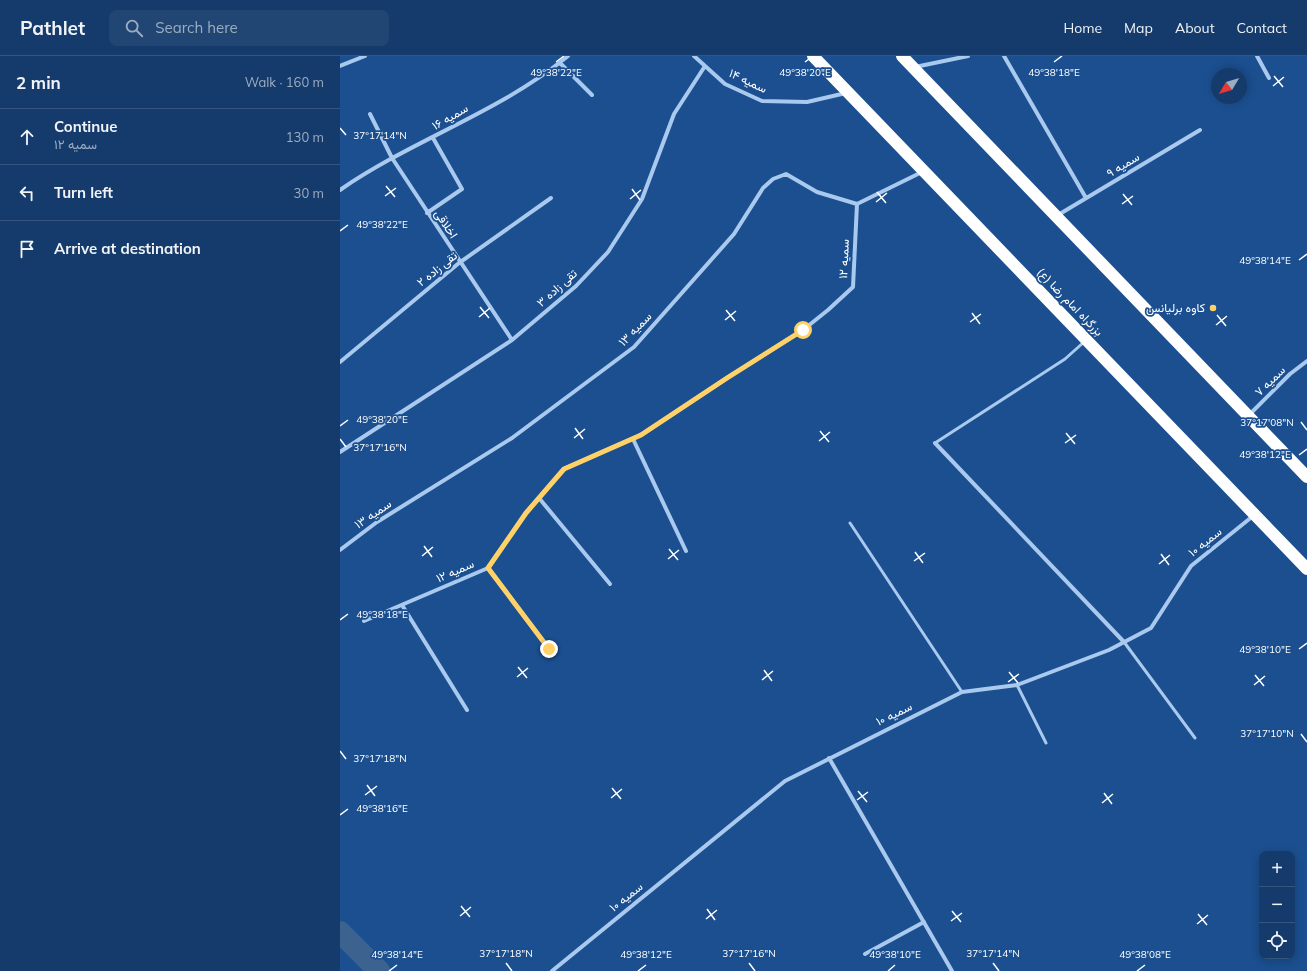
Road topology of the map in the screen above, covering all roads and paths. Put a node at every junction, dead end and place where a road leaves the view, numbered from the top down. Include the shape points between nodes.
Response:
1 (365, 56) edge
2 (568, 56) edge
3 (694, 56) edge
4 (813, 56) edge
5 (902, 56) edge
6 (968, 56) edge
7 (1004, 56) edge
8 (1257, 56) edge
9 (560, 63) junction
10 (340, 66) edge
11 (705, 66) junction
12 (913, 68) junction
13 (1269, 78) dead end
14 (849, 93) junction
15 (592, 95) dead end
16 (370, 114) dead end
17 (1200, 130) dead end
18 (433, 138) junction
19 (392, 158) junction
20 (925, 171) junction
21 (340, 190) edge
22 (552, 198) dead end
23 (1086, 198) junction
24 (857, 204) junction
25 (427, 213) junction
26 (1056, 217) junction
27 (460, 263) junction
28 (512, 340) junction
29 (1087, 340) junction
30 (1307, 361) edge
31 (340, 362) edge
32 (1248, 416) junction
33 (633, 439) junction
34 (935, 443) joint
35 (340, 452) edge
36 (1307, 477) edge
37 (539, 498) junction
38 (1255, 514) junction
39 (850, 523) dead end
40 (340, 550) edge
41 (686, 551) dead end
42 (488, 568) junction
43 (1307, 568) edge
44 (610, 584) dead end
45 (402, 606) junction
46 (364, 621) dead end
47 (1124, 642) junction
48 (549, 649) dead end
49 (1017, 685) junction
50 (962, 692) junction
51 (467, 710) dead end
52 (1195, 738) dead end
53 (1046, 743) dead end
54 (829, 758) junction
55 (924, 922) junction
56 (865, 954) dead end
57 (552, 971) edge
58 (952, 971) edge

1 - 10 street
2 - 9 street, سمیه ۱۶
3 - 11 street, سمیه ۱۴
4 - 14 highway, بزرگراه امام رضا (ع)
5 - 12 highway
6 - 12 street
7 - 23 street
8 - 13 street
9 - 15 street
9 - 18 street, سمیه ۱۶ via 514,93
11 - 14 street, سمیه ۱۴ via 725,84 762,101 806,102
11 - 28 street, تقی زاده ۳ via 674,114 642,199 608,252 576,286
12 - 26 highway
14 - 20 highway, بزرگراه امام رضا (ع)
16 - 19 street, اخلاقی
17 - 23 street, سمیه ۹
18 - 19 street, سمیه ۱۶
18 - 25 street via 462,189
19 - 21 street, سمیه ۱۶
19 - 25 street, اخلاقی
20 - 24 street
20 - 29 highway, بزرگراه امام رضا (ع)
22 - 27 street, تقی زاده ۲
23 - 26 street, سمیه ۹
24 - 33 street, سمیه ۱۲ via 853,287 803,330
24 - 40 street, سمیه ۱۳ via 817,192 786,174 773,179 764,188 734,234 634,348 512,438 377,522
25 - 27 street, اخلاقی
26 - 32 highway
27 - 28 street, اخلاقی
27 - 31 street, تقی زاده ۲
28 - 35 street, تقی زاده ۳
29 - 34 lane via 1065,359
29 - 38 highway, بزرگراه امام رضا (ع)
30 - 32 street, سمیه ۷ via 1290,374
32 - 36 highway
33 - 37 street, سمیه ۱۲ via 564,469
33 - 41 street
34 - 47 street
37 - 42 street, سمیه ۱۲
37 - 44 street
38 - 43 highway, بزرگراه امام رضا (ع)
38 - 47 street, سمیه ۱۰ via 1191,566 1151,628
39 - 50 lane
42 - 45 street, سمیه ۱۲
42 - 48 street
45 - 46 street, سمیه ۱۲
45 - 51 street
47 - 49 street, سمیه ۱۰
47 - 52 lane
49 - 50 street, سمیه ۱۰
49 - 53 lane
50 - 54 street, سمیه ۱۰
54 - 55 street
54 - 57 street, سمیه ۱۰ via 784,781
55 - 56 street
55 - 58 street

